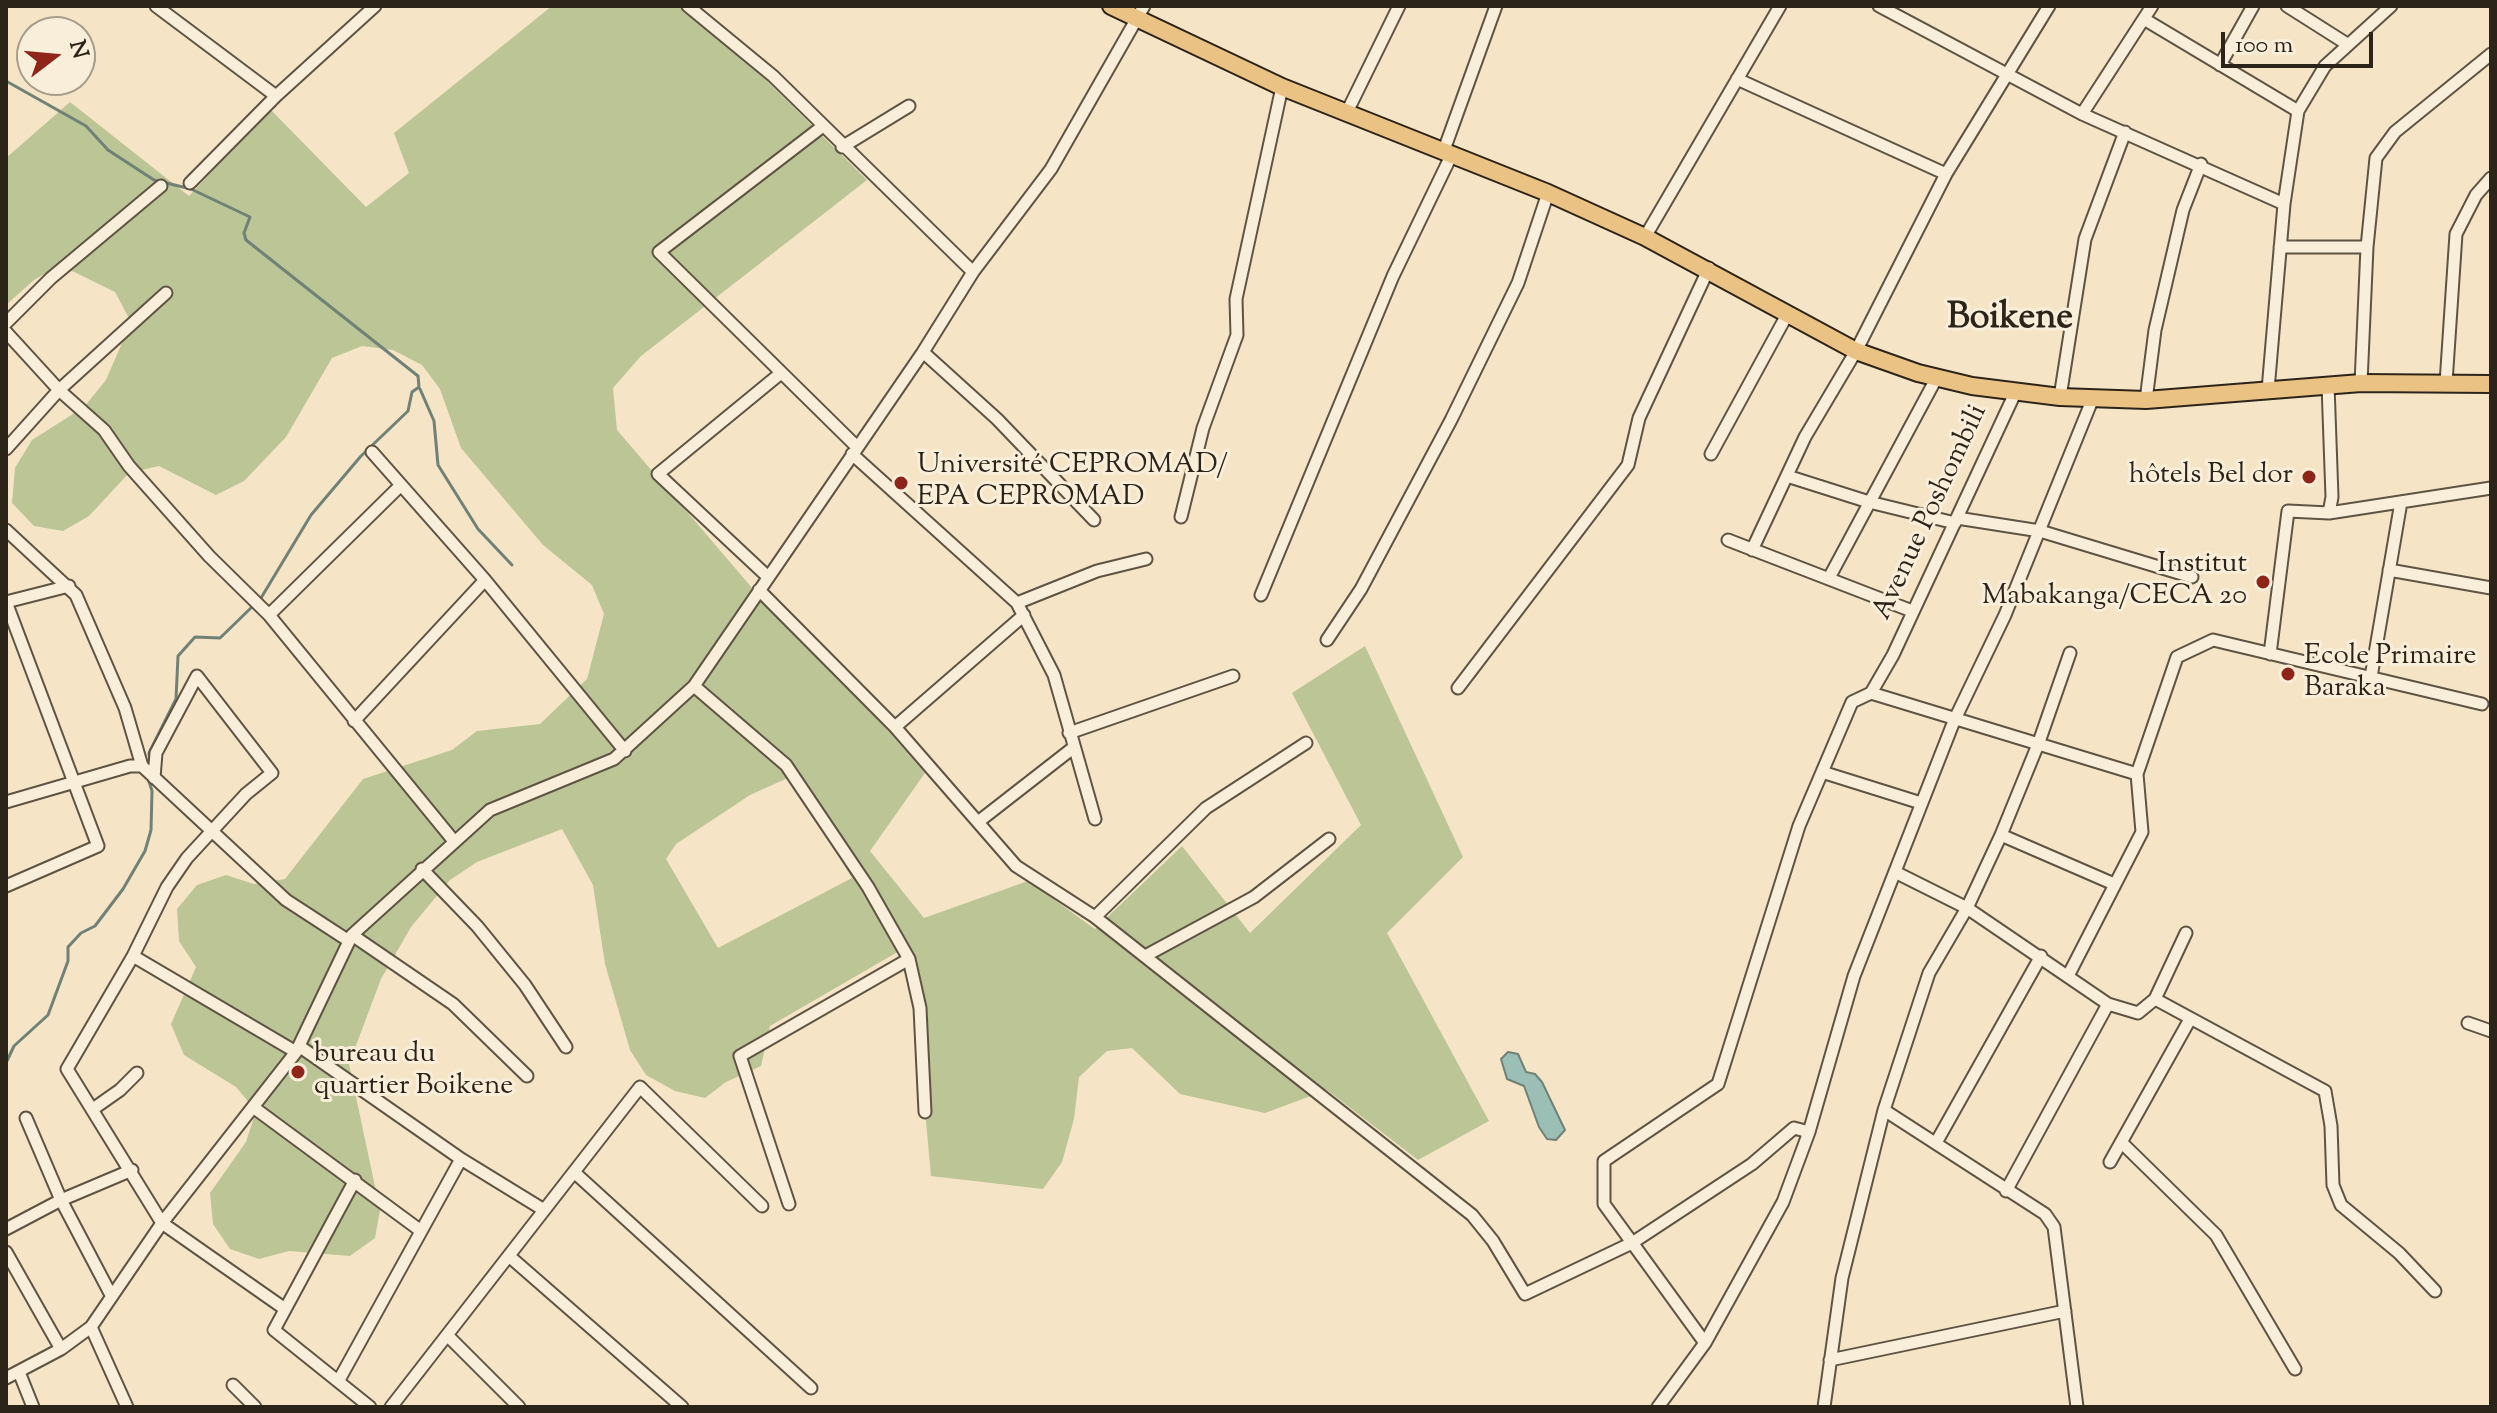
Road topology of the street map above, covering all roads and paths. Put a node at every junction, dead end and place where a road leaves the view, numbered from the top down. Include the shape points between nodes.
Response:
1 (156, 6) edge
2 (375, 6) edge
3 (688, 6) edge
4 (1111, 6) edge
5 (1399, 6) edge
6 (1496, 6) edge
7 (1780, 6) edge
8 (1879, 6) edge
9 (2049, 6) edge
10 (2152, 6) edge
11 (2253, 6) edge
12 (2287, 6) edge
13 (2391, 6) edge
14 (1142, 13) edge
15 (2144, 19) junction
16 (2347, 44) junction
17 (2491, 54) edge
18 (2220, 65) junction
19 (2006, 76) junction
20 (1737, 79) junction
21 (1282, 87) junction
22 (276, 96) junction
23 (909, 106) dead end
24 (2298, 111) junction
25 (1347, 112) junction
26 (2082, 114) junction
27 (823, 126) junction
28 (2125, 132) junction
29 (842, 147) junction
30 (1448, 152) junction
31 (2201, 164) junction
32 (1946, 174) junction
33 (2491, 178) edge
34 (190, 183) dead end
35 (161, 186) dead end
36 (1548, 193) junction
37 (2284, 204) junction
38 (1645, 237) junction
39 (2280, 247) junction
40 (2367, 247) junction
41 (1709, 268) junction
42 (973, 272) junction
43 (166, 293) dead end
44 (1788, 313) junction
45 (6, 323) edge
46 (6, 332) edge
47 (1856, 351) junction
48 (923, 352) junction
49 (781, 373) junction
50 (1937, 377) junction
51 (2361, 383) junction
52 (2446, 383) junction
53 (2491, 384) edge
54 (2328, 385) junction
55 (59, 390) junction
56 (2268, 390) junction
57 (2016, 391) junction
58 (2060, 397) junction
59 (2093, 398) junction
60 (2146, 400) junction
61 (6, 449) edge
62 (854, 450) junction
63 (372, 452) dead end
64 (1711, 454) dead end
65 (1787, 476) junction
66 (401, 485) junction
67 (2491, 488) edge
68 (1869, 502) junction
69 (2401, 502) junction
70 (2329, 513) junction
71 (1181, 517) dead end
72 (1094, 520) dead end
73 (1956, 521) junction
74 (6, 530) edge
75 (2040, 531) junction
76 (1728, 540) dead end
77 (1752, 550) junction
78 (1146, 559) dead end
79 (2389, 570) junction
80 (768, 577) junction
81 (2192, 577) dead end
82 (1829, 578) junction
83 (485, 580) junction
84 (69, 586) junction
85 (2491, 588) edge
86 (759, 590) junction
87 (1261, 595) dead end
88 (1017, 603) junction
89 (1912, 611) junction
90 (269, 615) junction
91 (1024, 615) junction
92 (1327, 640) dead end
93 (2070, 653) dead end
94 (2270, 654) junction
95 (1233, 676) dead end
96 (2371, 677) junction
97 (694, 686) junction
98 (1458, 688) dead end
99 (1871, 693) junction
100 (2482, 704) dead end
101 (354, 721) junction
102 (1954, 721) junction
103 (895, 727) junction
104 (1069, 733) junction
105 (2039, 742) junction
106 (1306, 743) dead end
107 (1073, 748) junction
108 (625, 751) junction
109 (1822, 772) junction
110 (149, 773) junction
111 (2137, 774) junction
112 (76, 782) junction
113 (6, 802) edge
114 (1921, 803) junction
115 (1095, 819) dead end
116 (978, 822) junction
117 (212, 833) junction
118 (2001, 835) junction
119 (1329, 839) dead end
120 (453, 840) junction
121 (422, 869) junction
122 (1895, 872) junction
123 (2114, 884) junction
124 (6, 886) edge
125 (1967, 908) junction
126 (1095, 917) junction
127 (2186, 933) dead end
128 (350, 938) junction
129 (133, 956) junction
130 (1145, 956) junction
131 (2041, 956) junction
132 (909, 959) junction
133 (2068, 976) junction
134 (2155, 999) junction
135 (2108, 1004) junction
136 (2189, 1021) junction
137 (2468, 1023) dead end
138 (2491, 1031) edge
139 (566, 1047) dead end
140 (297, 1049) junction
141 (137, 1073) dead end
142 (527, 1076) dead end
143 (253, 1107) junction
144 (93, 1109) junction
145 (1884, 1110) junction
146 (925, 1112) dead end
147 (26, 1118) dead end
148 (1809, 1132) junction
149 (1937, 1141) junction
150 (2121, 1142) junction
151 (461, 1159) junction
152 (2110, 1162) dead end
153 (132, 1170) junction
154 (574, 1172) junction
155 (355, 1180) junction
156 (2006, 1191) junction
157 (61, 1200) junction
158 (789, 1204) dead end
159 (762, 1206) dead end
160 (544, 1210) junction
161 (162, 1223) junction
162 (6, 1229) edge
163 (421, 1231) junction
164 (1632, 1243) junction
165 (6, 1252) edge
166 (509, 1256) junction
167 (2435, 1291) dead end
168 (111, 1295) junction
169 (285, 1309) junction
170 (2065, 1311) junction
171 (91, 1327) junction
172 (447, 1335) junction
173 (1705, 1343) junction
174 (61, 1349) junction
175 (1830, 1360) junction
176 (2295, 1369) dead end
177 (19, 1372) junction
178 (6, 1378) edge
179 (339, 1380) junction
180 (233, 1385) dead end
181 (811, 1388) dead end
182 (366, 1406) edge
183 (33, 1407) edge
184 (127, 1407) edge
185 (255, 1407) edge
186 (391, 1407) edge
187 (519, 1407) edge
188 (682, 1407) edge
189 (1658, 1407) edge
190 (1824, 1407) edge
191 (2077, 1407) edge

1 - 22 street
2 - 22 street
3 - 27 street via 773,76
4 - 14 highway
5 - 25 street
6 - 30 street
7 - 20 street
8 - 19 street
9 - 19 street
10 - 15 street
11 - 18 street
12 - 16 street
13 - 16 street
14 - 21 highway
14 - 42 street via 1051,169
15 - 18 street
15 - 26 street
16 - 24 street via 2325,66
17 - 40 street via 2395,132 2376,158
18 - 24 street
19 - 26 street
19 - 32 street
20 - 32 street
20 - 38 street
21 - 25 highway
21 - 71 street via 1236,299 1237,335 1203,428
22 - 34 street
23 - 29 street
24 - 37 street
25 - 30 highway
26 - 28 street
27 - 29 street
27 - 49 street via 659,252
28 - 31 street
28 - 58 street via 2085,239
29 - 42 street
30 - 36 highway
30 - 87 street
31 - 37 street
31 - 60 street via 2183,210 2155,330
32 - 47 street
33 - 52 street via 2456,234
35 - 45 street
36 - 38 highway
36 - 92 street via 1518,283 1451,420 1361,589
37 - 39 street
38 - 41 highway
39 - 40 street
39 - 56 street
40 - 51 street
41 - 44 highway
41 - 98 street via 1639,418 1628,465
42 - 48 street
43 - 55 street
44 - 47 highway
44 - 64 street
46 - 55 street
47 - 50 highway
47 - 65 street
48 - 62 street
48 - 72 street via 997,419
49 - 62 street
49 - 80 street via 658,474
50 - 57 highway
50 - 68 street
51 - 52 highway
51 - 54 highway
52 - 53 highway
54 - 56 highway
54 - 70 street
55 - 61 street
55 - 90 street via 104,430 209,556
56 - 60 highway
57 - 58 highway
57 - 73 street, Avenue Poshombili
58 - 59 highway
59 - 60 highway
59 - 75 street
62 - 80 street
62 - 88 street
63 - 66 street
65 - 68 street
65 - 77 street
66 - 83 street
66 - 90 street
67 - 69 street
68 - 73 street
68 - 82 street
69 - 70 street
69 - 79 street
70 - 94 street via 2288,511
73 - 75 street
73 - 89 street, Avenue Poshombili
74 - 84 street
75 - 81 street
75 - 102 street
76 - 77 street
77 - 82 street
78 - 88 street via 1097,571
79 - 85 street
79 - 96 street
80 - 86 street
82 - 89 street
83 - 101 street
83 - 108 street
84 - 110 street via 100,643
84 - 112 street via 6,602
86 - 97 street
86 - 103 street
88 - 91 street
89 - 99 street, Avenue Poshombili
90 - 101 street
91 - 103 street
91 - 104 street via 1054,675
93 - 105 street
94 - 96 street
94 - 111 street via 2213,640 2177,657
95 - 104 street
96 - 100 street
97 - 108 street
97 - 132 street via 786,765
99 - 102 street
99 - 109 street, Avenue Poshombili via 1852,702
101 - 120 street
102 - 105 street
102 - 114 street
103 - 116 street
104 - 107 street
105 - 111 street
105 - 118 street
106 - 126 street via 1206,808
107 - 115 street
107 - 116 street
108 - 120 street via 490,810
109 - 114 street
109 - 164 street, Avenue Poshombili via 1799,826 1718,1084 1604,1161 1604,1204
110 - 112 street
110 - 117 street
110 - 117 street via 197,676 272,773
111 - 123 street via 2142,832
112 - 113 street
112 - 124 street via 98,846
114 - 122 street
116 - 126 street via 1016,866
117 - 128 street via 286,900
117 - 129 street via 167,887
118 - 123 street
118 - 125 street
119 - 130 street via 1254,897
120 - 121 street
121 - 128 street
121 - 139 street via 525,985
122 - 125 street
122 - 148 street via 1854,976
123 - 133 street
125 - 131 street
125 - 145 street via 1929,973
126 - 130 street
127 - 134 street
128 - 140 street
128 - 142 street via 453,1004
129 - 140 street
129 - 144 street via 67,1069
130 - 164 street via 1472,1215 1525,1294
131 - 133 street
131 - 149 street
132 - 146 street via 920,1008
132 - 158 street via 740,1056
133 - 135 street
134 - 135 street via 2138,1013
134 - 136 street
135 - 156 street
136 - 150 street
136 - 167 street via 2325,1091 2333,1185 2341,1205
137 - 138 street
140 - 143 street
140 - 151 street
141 - 144 street
143 - 155 street
143 - 161 street
144 - 153 street
145 - 149 street
145 - 175 street via 1842,1278
147 - 157 street
148 - 164 street via 1794,1128 1752,1164
148 - 173 street via 1783,1202
149 - 156 street
150 - 152 street
150 - 176 street via 2216,1235
151 - 160 street
151 - 163 street
153 - 157 street
153 - 161 street
154 - 159 street via 640,1087
154 - 160 street
154 - 181 street
155 - 163 street
155 - 169 street
156 - 170 street via 2045,1214 2054,1227
157 - 162 street
157 - 168 street
160 - 166 street
161 - 168 street
161 - 169 street
163 - 179 street
164 - 173 street
165 - 174 street
166 - 172 street
166 - 188 street
168 - 171 street
169 - 179 street via 274,1330
170 - 175 street
170 - 191 street
171 - 174 street
171 - 184 street
172 - 186 street
172 - 187 street
173 - 189 street
174 - 177 street
175 - 190 street
177 - 178 street
177 - 183 street
179 - 182 street
180 - 185 street

